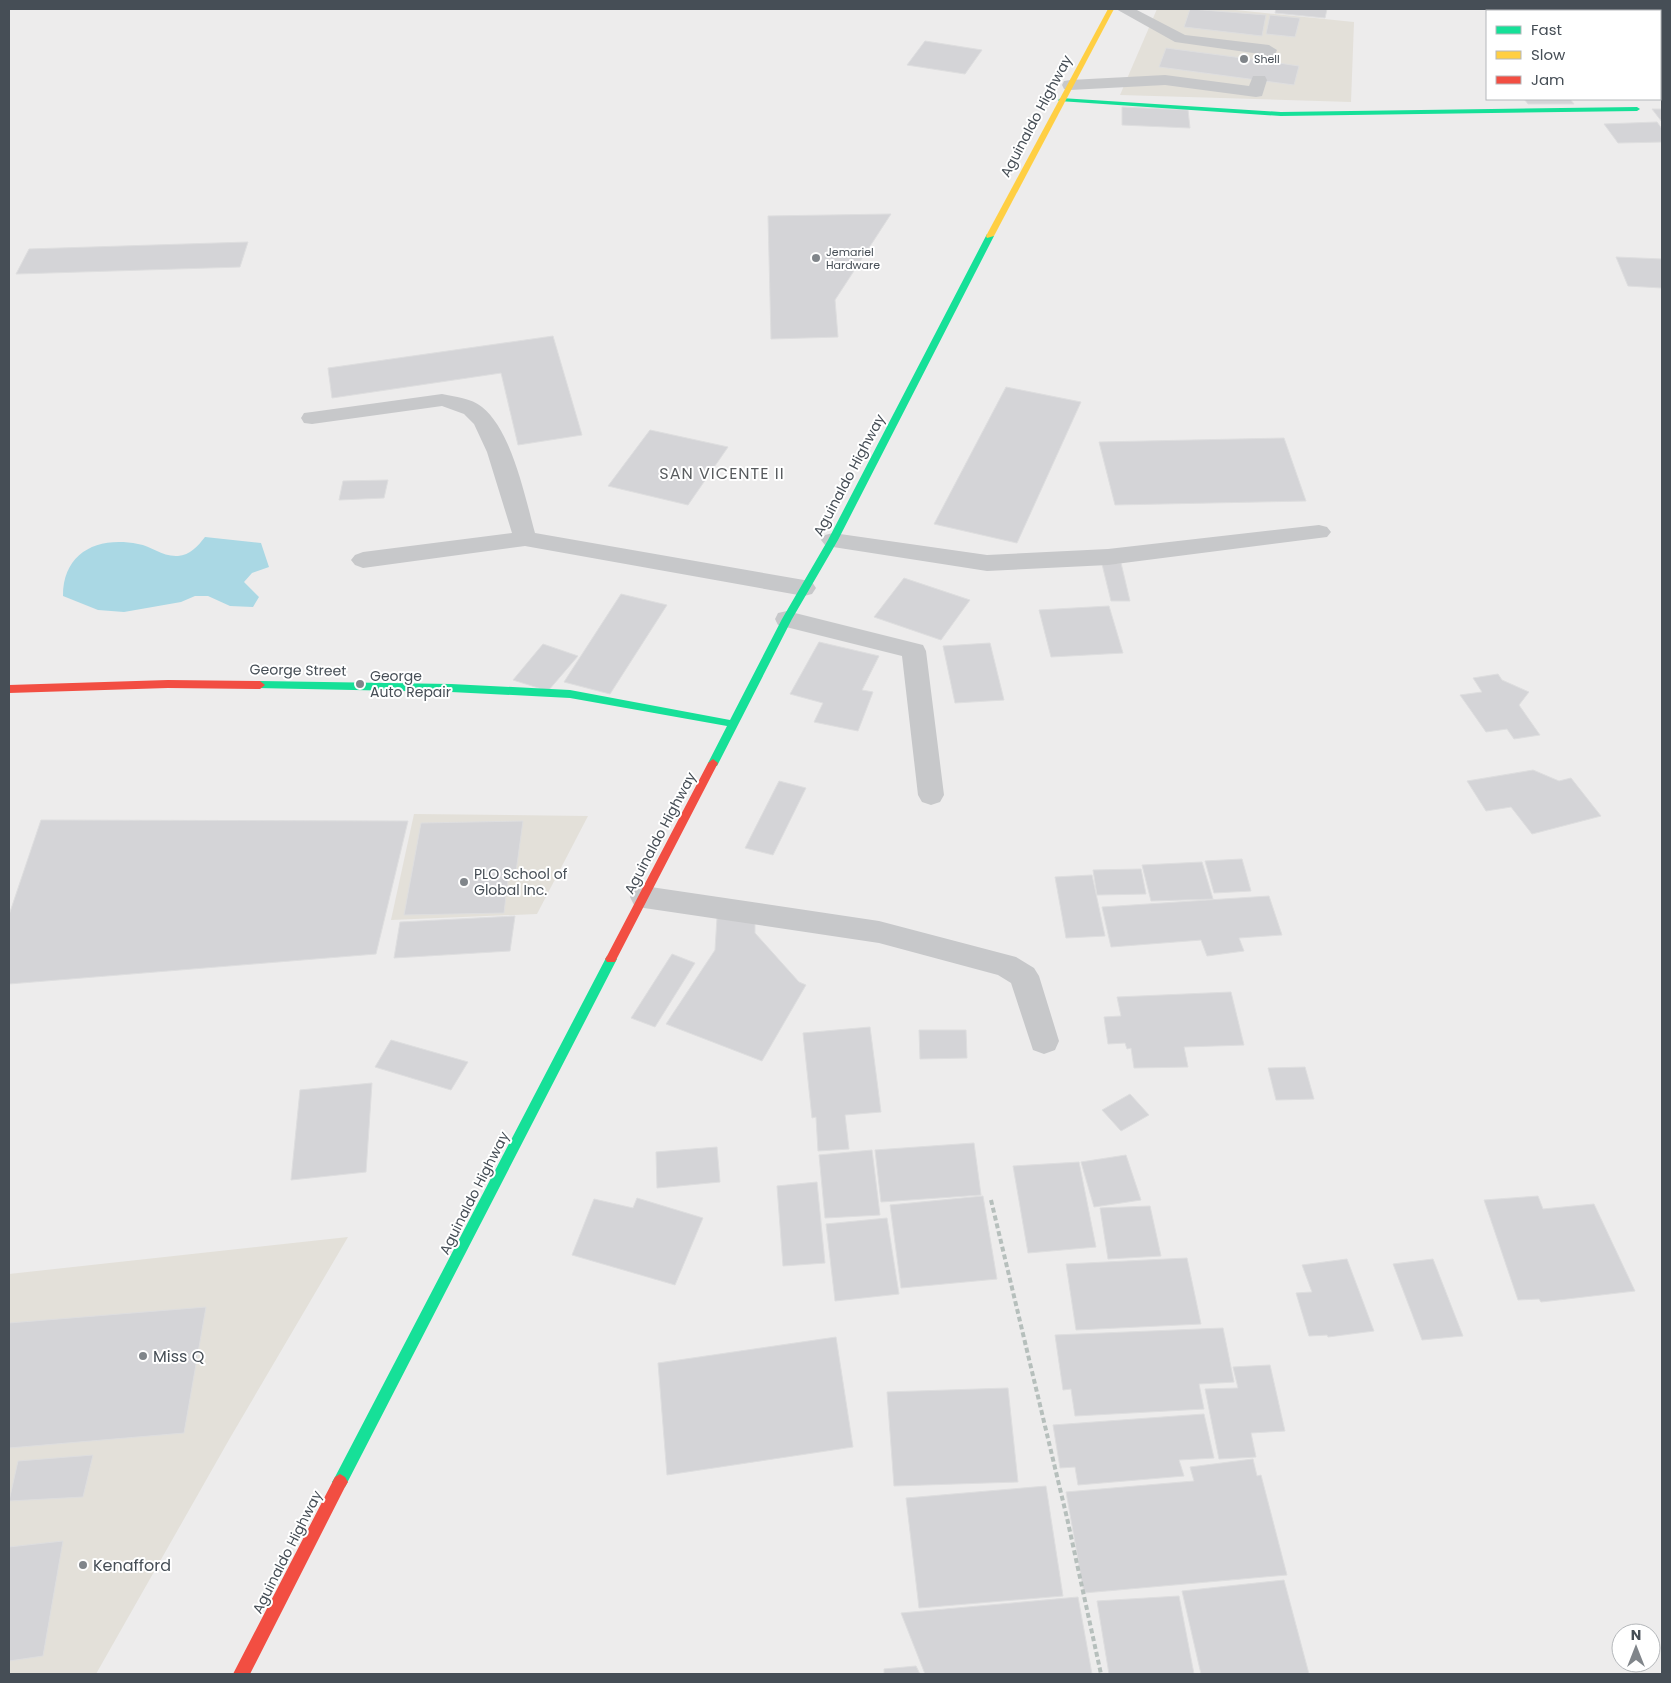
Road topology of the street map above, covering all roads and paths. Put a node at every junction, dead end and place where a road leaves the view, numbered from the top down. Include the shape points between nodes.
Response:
1 (1111, 9) edge
2 (1124, 9) edge
3 (1265, 61) dead end
4 (1259, 80) dead end
5 (1070, 85) junction
6 (1060, 100) junction
7 (1636, 109) dead end
8 (312, 418) dead end
9 (1319, 532) dead end
10 (525, 538) junction
11 (833, 540) junction
12 (363, 560) dead end
13 (804, 588) junction
14 (787, 619) junction
15 (9, 689) edge
16 (734, 724) junction
17 (932, 795) dead end
18 (644, 897) junction
19 (1044, 1041) dead end
20 (991, 1200) dead end
21 (241, 1674) edge
22 (1101, 1674) edge

1 - 5 main road, Aguinaldo Highway
2 - 3 lane via 1181,39 1225,50 1269,50
4 - 5 lane via 1256,92 1214,80
5 - 6 main road, Aguinaldo Highway
6 - 7 main road via 1281,114
6 - 11 main road, Aguinaldo Highway
8 - 10 lane via 442,400 461,404 483,420 506,472
9 - 11 lane via 1108,557 987,564
10 - 12 lane
10 - 13 lane
11 - 13 main road, Aguinaldo Highway
13 - 14 main road, Aguinaldo Highway
14 - 16 main road, Aguinaldo Highway
14 - 17 lane via 914,651
15 - 16 main road, George Street via 168,684 451,688 570,694
16 - 18 main road, Aguinaldo Highway
18 - 19 lane via 879,932 1006,965 1024,976
18 - 21 main road, Aguinaldo Highway
20 - 22 path

